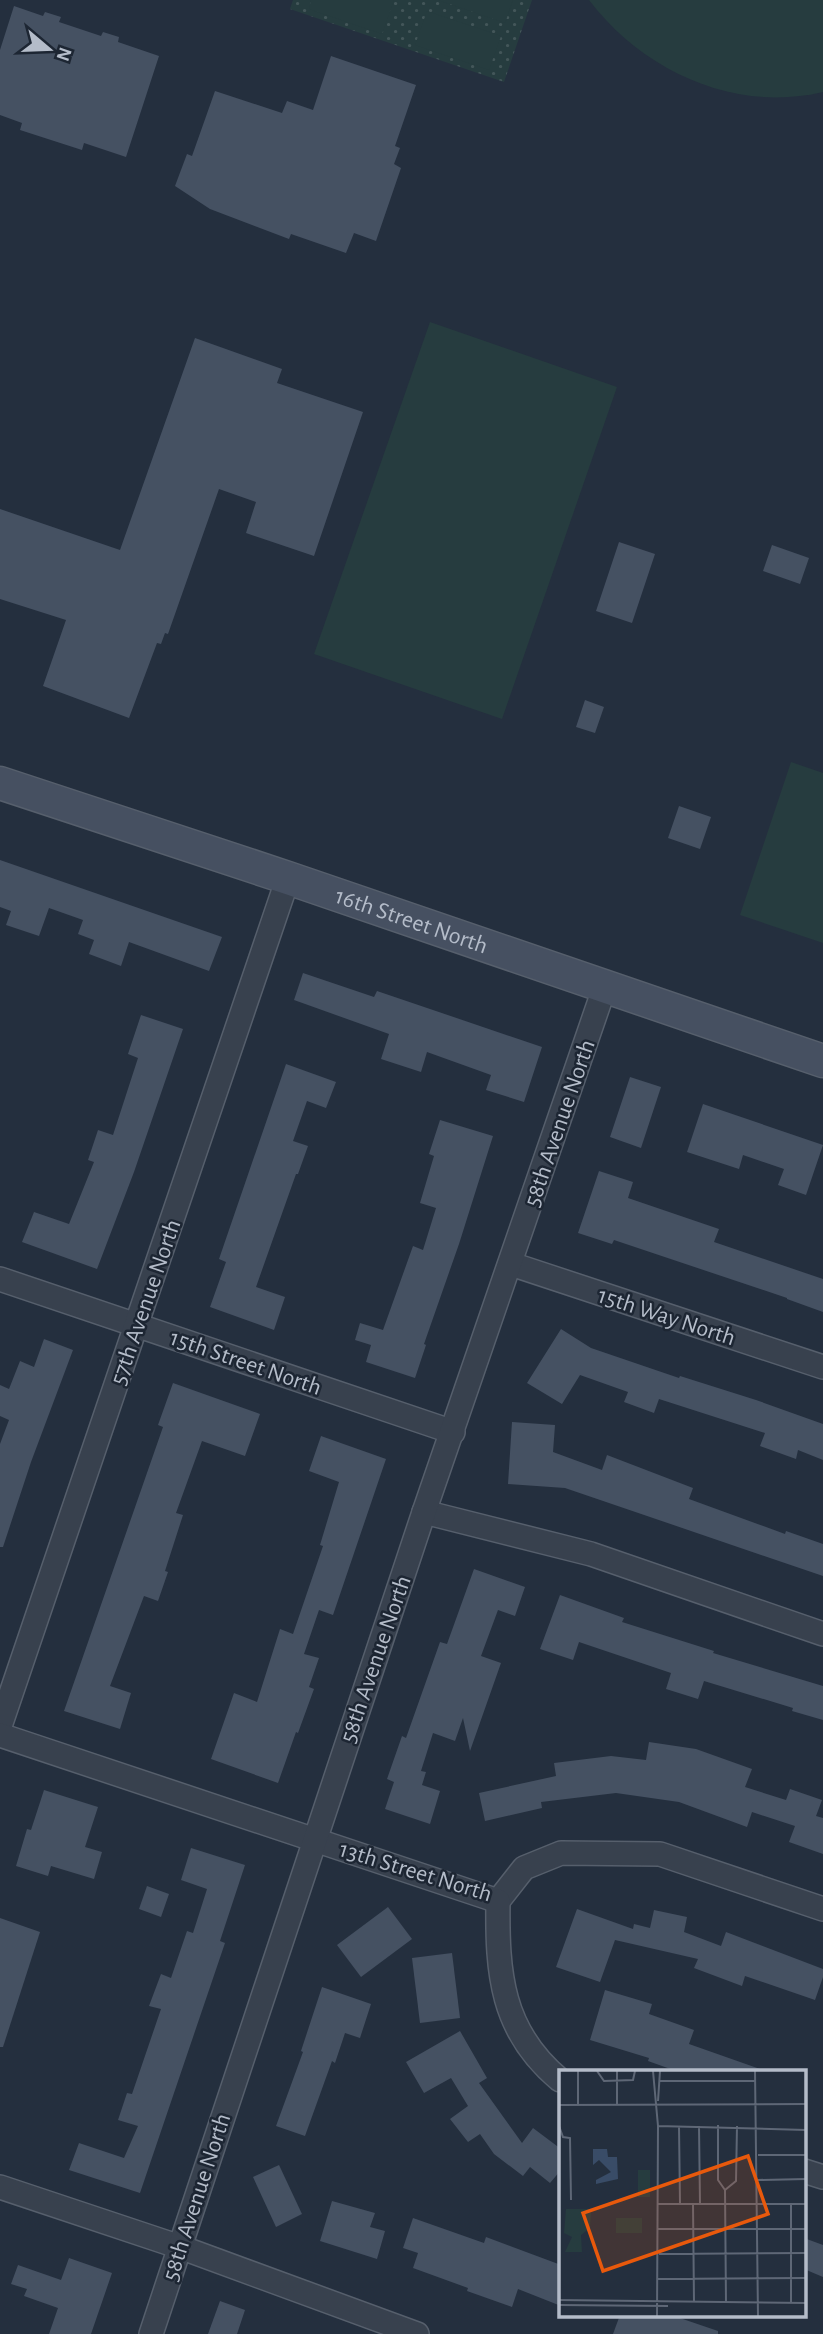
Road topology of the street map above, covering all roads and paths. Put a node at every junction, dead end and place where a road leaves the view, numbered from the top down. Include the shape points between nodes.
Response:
1 (0, 783) edge
2 (288, 878) junction
3 (606, 986) junction
4 (823, 1061) edge
5 (511, 1264) junction
6 (0, 1279) edge
7 (138, 1326) junction
8 (823, 1367) edge
9 (453, 1432) junction
10 (424, 1512) junction
11 (823, 1634) edge
12 (0, 1726) edge
13 (0, 1735) edge
14 (315, 1839) junction
15 (498, 1901) junction
16 (823, 1909) edge
17 (559, 2078) edge
18 (806, 2172) edge
19 (823, 2177) edge
20 (0, 2187) edge
21 (180, 2247) junction
22 (151, 2334) edge
23 (417, 2334) edge

1 - 2 street, 16th Street North
2 - 3 street, 16th Street North
2 - 7 street, 57th Avenue North
3 - 4 street, 16th Street North
3 - 5 street, 58th Avenue North
5 - 8 street, 15th Way North
5 - 9 street, 58th Avenue North
6 - 7 street, 15th Street North
7 - 9 street, 15th Street North
7 - 12 street, 57th Avenue North
9 - 10 street, 58th Avenue North
10 - 11 street via 591,1554
10 - 14 street, 58th Avenue North
13 - 14 street, 13th Street North
14 - 15 street, 13th Street North
14 - 21 street, 58th Avenue North
15 - 16 street, 13th Street North via 524,1868 561,1853 660,1854
15 - 17 street via 497,1950 508,2009 530,2048
18 - 19 street
20 - 21 street
21 - 22 street, 58th Avenue North
21 - 23 street

